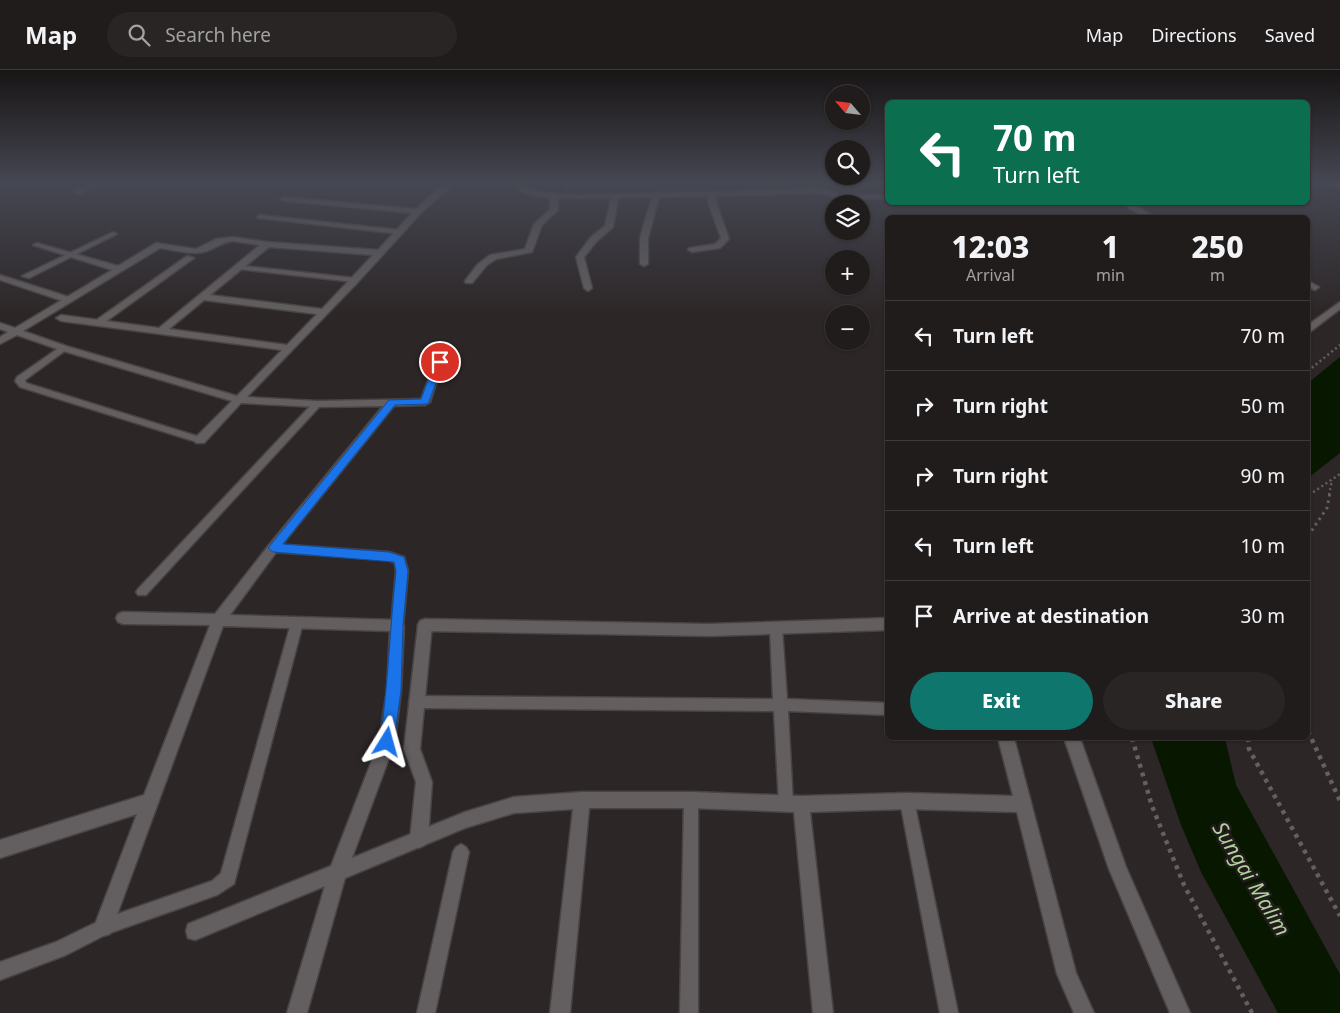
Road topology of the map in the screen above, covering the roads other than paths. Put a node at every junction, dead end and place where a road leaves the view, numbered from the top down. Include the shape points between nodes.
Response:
1 (363, 228) edge
2 (403, 228) edge
3 (537, 228) edge
4 (608, 228) edge
5 (647, 228) edge
6 (721, 228) edge
7 (400, 232) junction
8 (113, 234) dead end
9 (267, 244) junction
10 (37, 246) dead end
11 (692, 250) dead end
12 (380, 253) junction
13 (70, 255) junction
14 (190, 258) dead end
15 (644, 264) dead end
16 (239, 267) junction
17 (119, 269) junction
18 (26, 276) dead end
19 (0, 277) edge
20 (355, 280) junction
21 (470, 281) dead end
22 (588, 288) dead end
23 (203, 297) junction
24 (69, 300) junction
25 (1340, 305) edge
26 (324, 312) junction
27 (61, 318) dead end
28 (98, 323) junction
29 (0, 326) edge
30 (1310, 328) edge
31 (16, 332) junction
32 (160, 332) junction
33 (0, 341) edge
34 (63, 348) junction
35 (289, 348) junction
36 (440, 362) dead end
37 (239, 400) junction
38 (392, 402) junction
39 (425, 402) joint
40 (318, 404) junction
41 (200, 440) joint
42 (273, 548) junction
43 (142, 592) dead end
44 (123, 618) dead end
45 (219, 619) junction
46 (297, 623) junction
47 (885, 624) edge
48 (397, 626) junction
49 (776, 628) junction
50 (416, 702) junction
51 (780, 705) junction
52 (885, 709) edge
53 (1006, 740) edge
54 (1073, 740) edge
55 (582, 800) junction
56 (691, 800) junction
57 (907, 801) junction
58 (149, 802) junction
59 (793, 804) junction
60 (1022, 804) junction
61 (419, 839) junction
62 (0, 849) edge
63 (461, 852) dead end
64 (338, 872) junction
65 (103, 927) junction
66 (195, 931) dead end
67 (0, 971) edge
68 (296, 1013) edge
69 (426, 1013) edge
70 (560, 1013) edge
71 (689, 1013) edge
72 (823, 1013) edge
73 (949, 1013) edge
74 (1084, 1013) edge
75 (1180, 1013) edge

1 - 7 lane
2 - 7 street
3 - 21 street via 529,250 490,258
4 - 22 street via 580,257
5 - 15 street
6 - 11 street via 725,239 717,246
7 - 12 street
8 - 13 lane
9 - 12 street
9 - 16 street
9 - 17 street via 223,239 196,251 159,245
10 - 13 street
12 - 20 street
13 - 17 street
13 - 18 lane
14 - 28 lane
16 - 20 lane
16 - 23 street
17 - 24 street
19 - 24 lane
20 - 26 street
23 - 26 street
23 - 32 street
24 - 31 street
25 - 30 street
26 - 35 street
27 - 28 street
28 - 32 street
29 - 31 street
31 - 33 street
31 - 34 street
32 - 35 street
34 - 37 street
34 - 41 lane via 20,378 20,382
35 - 37 street
36 - 39 lane
37 - 40 street
37 - 41 street
38 - 39 street
38 - 40 street
38 - 42 street
40 - 43 lane
42 - 45 street
42 - 48 lane via 389,556 400,560
44 - 45 street
45 - 46 street
45 - 58 street
46 - 48 street
46 - 65 lane via 228,878 217,887
47 - 49 street
48 - 64 street via 394,690 387,742
49 - 50 street via 709,630 425,625
49 - 51 lane
50 - 51 lane
50 - 61 street via 412,749 424,782
51 - 52 lane
51 - 59 lane
53 - 60 street
54 - 75 street via 1118,869
55 - 56 street
55 - 61 street via 514,804
55 - 70 street
56 - 59 street
56 - 71 lane
57 - 59 street
57 - 60 street
57 - 73 lane
58 - 62 street
58 - 65 street
59 - 72 street
60 - 74 street via 1067,974
61 - 64 street
63 - 69 lane
64 - 66 street
64 - 68 street
65 - 67 lane via 60,949

